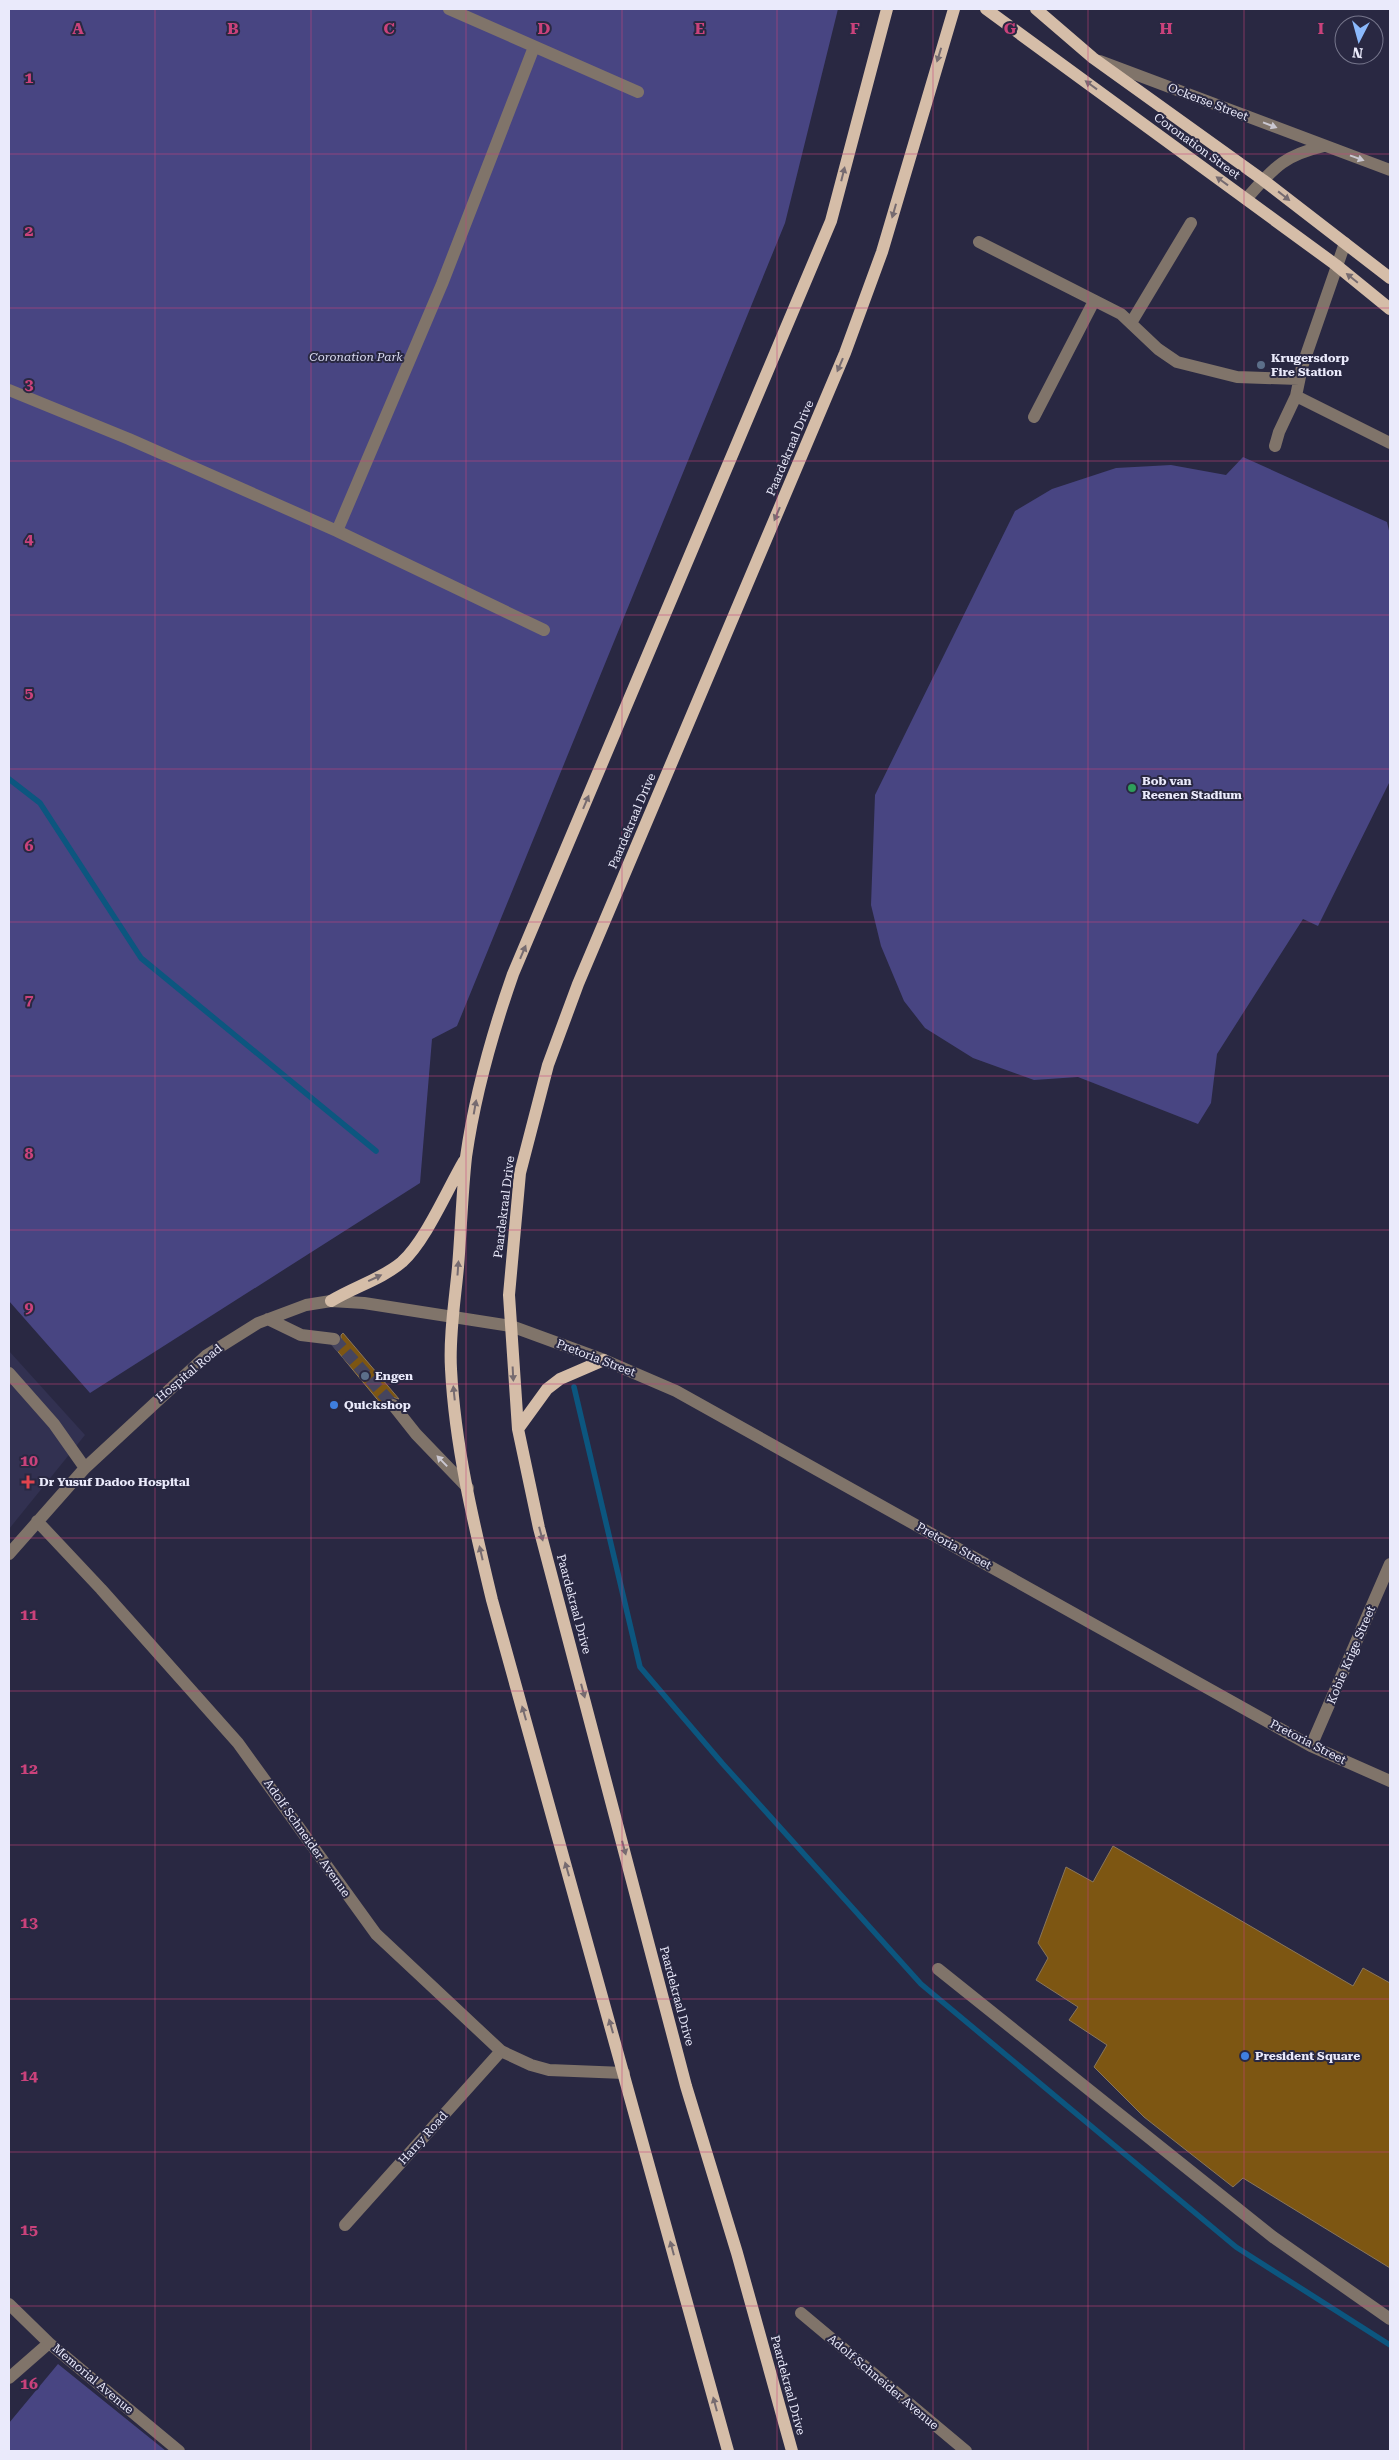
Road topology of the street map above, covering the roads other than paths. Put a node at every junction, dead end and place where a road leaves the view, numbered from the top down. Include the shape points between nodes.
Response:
1 (449, 9) edge
2 (887, 9) edge
3 (954, 9) edge
4 (986, 9) edge
5 (1036, 9) edge
6 (534, 46) junction
7 (1093, 58) junction
8 (638, 92) dead end
9 (1324, 146) junction
10 (1390, 170) edge
11 (1263, 180) junction
12 (1246, 199) junction
13 (1191, 223) dead end
14 (979, 242) dead end
15 (1345, 243) junction
16 (1336, 265) junction
17 (1390, 278) edge
18 (1094, 301) junction
19 (1390, 309) edge
20 (1131, 323) junction
21 (1299, 379) junction
22 (9, 390) edge
23 (1296, 396) junction
24 (1034, 416) dead end
25 (1390, 443) edge
26 (1276, 446) dead end
27 (337, 530) junction
28 (544, 630) dead end
29 (466, 1158) junction
30 (331, 1301) junction
31 (454, 1316) junction
32 (268, 1319) junction
33 (511, 1326) junction
34 (334, 1339) tunnel mouth
35 (604, 1360) junction
36 (9, 1372) edge
37 (393, 1405) tunnel mouth
38 (518, 1429) junction
39 (86, 1468) junction
40 (468, 1488) junction
41 (37, 1521) junction
42 (9, 1554) edge
43 (1390, 1564) edge
44 (1311, 1746) junction
45 (1390, 1781) edge
46 (938, 1969) dead end
47 (501, 2051) junction
48 (624, 2073) junction
49 (345, 2225) dead end
50 (9, 2304) edge
51 (801, 2313) dead end
52 (1390, 2318) edge
53 (49, 2343) junction
54 (9, 2378) edge
55 (179, 2451) edge
56 (728, 2451) edge
57 (792, 2451) edge
58 (966, 2451) edge

1 - 6 street
29 -> 2 main road via 486,1059 513,974 831,221
3 -> 33 main road, Paardekraal Drive via 882,252 846,353 578,984 548,1065 520,1173 509,1295
12 -> 4 main road, Coronation Street
5 - 7 main road, Coronation Street
6 - 8 street
6 - 27 street via 442,284
7 -> 9 street, Ockerse Street
7 - 11 main road, Coronation Street
9 -> 10 street, Ockerse Street
9 - 11 street via 1284,160
11 - 12 street
11 -> 15 main road, Coronation Street
12 - 16 main road, Coronation Street
13 - 20 street
14 - 18 street
15 - 16 street
15 - 17 main road, Coronation Street
19 -> 16 main road, Coronation Street
16 - 21 street
18 - 20 street via 1121,314
18 - 24 street
20 - 21 street via 1177,362 1236,377
21 - 23 street
22 - 27 street
23 - 25 street
23 - 26 street
27 - 28 street
30 -> 29 main road via 402,1262 416,1245
31 -> 29 main road
30 - 31 street, Hospital Road
30 - 32 street, Hospital Road via 306,1305
31 - 33 street, Pretoria Street
40 -> 31 main road via 451,1368
32 - 34 street via 301,1334
32 - 39 street, Hospital Road via 207,1355
33 - 35 street, Pretoria Street
33 -> 38 main road, Paardekraal Drive
35 - 38 main road via 560,1379 547,1389
35 - 44 street, Pretoria Street via 676,1391 747,1429
36 - 39 street via 54,1424
40 -> 37 street
38 -> 57 main road, Paardekraal Drive via 539,1528 686,2086 737,2252
39 - 41 street, Hospital Road
48 -> 40 main road via 492,1600
41 - 42 street, Hospital Road
41 - 47 street, Adolf Schneider Avenue via 238,1743 376,1934
43 - 44 street, Kobie Krige Street
44 - 45 street, Pretoria Street
46 - 52 street via 1273,2237
47 - 48 street, Adolf Schneider Avenue via 549,2070
47 - 49 street, Harry Road
56 -> 48 main road
50 - 53 street, Memorial Avenue
51 - 58 street, Adolf Schneider Avenue
53 - 54 street
53 - 55 street, Memorial Avenue

